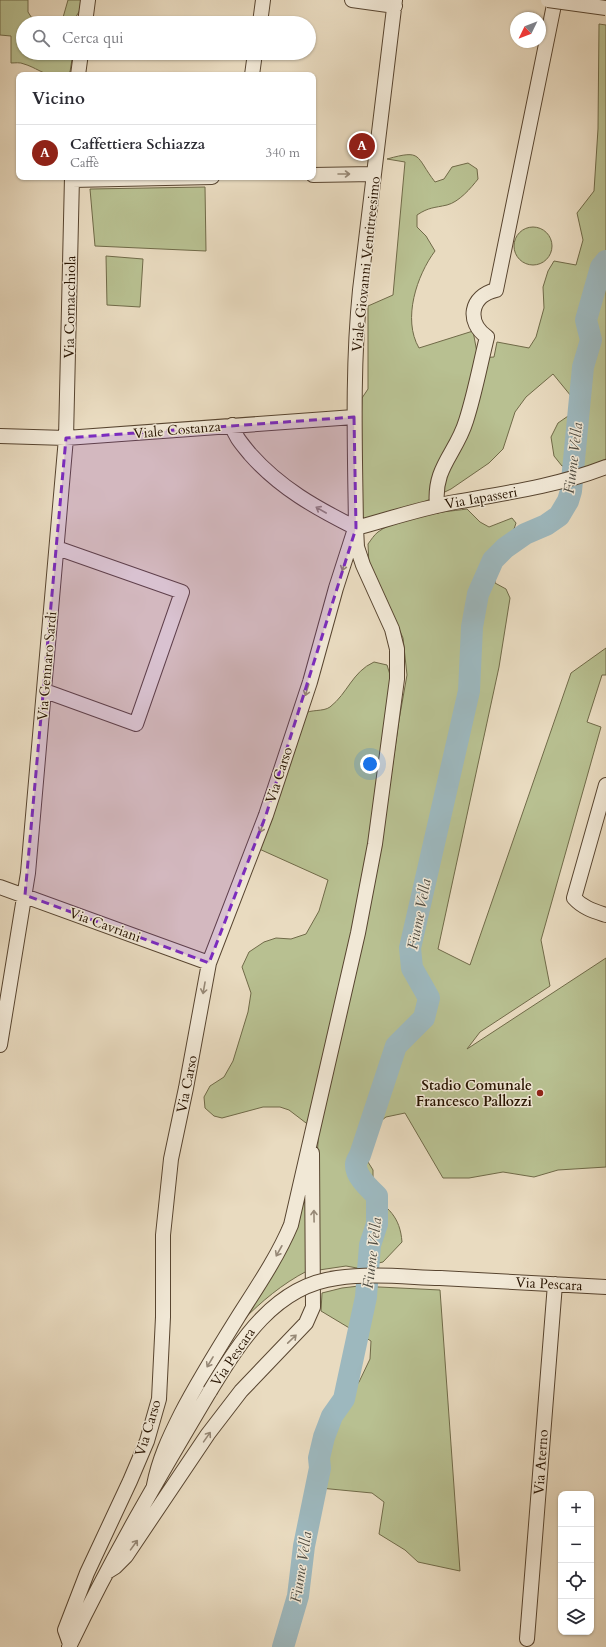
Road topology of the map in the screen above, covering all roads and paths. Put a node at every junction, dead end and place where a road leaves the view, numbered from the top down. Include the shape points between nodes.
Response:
1 (88, 0) edge
2 (263, 0) edge
3 (352, 0) edge
4 (548, 0) edge
5 (555, 0) edge
6 (395, 3) edge
7 (606, 8) edge
8 (86, 16) edge
9 (261, 16) edge
10 (80, 60) edge
11 (254, 60) edge
12 (78, 72) edge
13 (252, 72) edge
14 (316, 174) edge
15 (374, 174) junction
16 (72, 180) edge
17 (354, 417) junction
18 (232, 425) junction
19 (0, 436) edge
20 (66, 438) junction
21 (606, 467) edge
22 (437, 506) junction
23 (356, 528) junction
24 (57, 548) junction
25 (45, 691) junction
26 (606, 785) edge
27 (0, 887) edge
28 (25, 895) junction
29 (606, 914) edge
30 (209, 963) junction
31 (0, 1045) edge
32 (312, 1133) junction
33 (555, 1284) junction
34 (606, 1287) edge
35 (154, 1485) junction
36 (107, 1572) junction
37 (527, 1639) dead end
38 (69, 1646) edge

1 - 8 street
2 - 9 street
3 - 6 street
4 - 7 street, bridge
5 - 22 street via 496,290 483,295 474,306 474,320 481,333 487,337 466,422 439,475
6 - 15 street, Viale Giovanni Ventitreesimo
10 - 12 street
11 - 13 street
14 -> 15 street
15 - 17 street, Viale Giovanni Ventitreesimo via 358,316
16 - 20 street, Via Cornacchiola
17 - 18 street, Viale Costanza
17 - 23 street, Viale Giovanni Ventitreesimo
18 - 20 street, Viale Costanza
23 -> 18 street via 323,512 287,489 260,466 237,438
19 - 20 street, Viale Costanza
20 - 24 street, Via Gennaro Sardi
21 - 22 street, Via Iapasseri via 521,492
22 - 23 street, Via Iapasseri
23 -> 30 street, Via Carso via 269,808
23 - 32 street, Viale Giovanni Ventitreesimo via 357,547 363,565 392,629 398,650 397,679 375,844 358,933
24 - 25 street, Via Gennaro Sardi
24 - 25 street via 182,592 136,724
25 - 28 street, Via Gennaro Sardi
26 - 29 street via 574,898 579,904
27 - 28 street, Via Cavriani
28 - 30 street, Via Cavriani
28 - 31 street, Via Gennaro Sardi
30 -> 38 street, Via Carso via 171,1159 163,1235 159,1399 144,1448 87,1573 65,1630
32 -> 35 street via 283,1245 192,1394 163,1453
36 -> 32 street via 121,1562 136,1543 208,1434 241,1391 306,1323 313,1307
33 - 34 street, Via Pescara
33 - 35 street, Via Pescara, bridge via 367,1276 327,1279 304,1286 277,1304 241,1341
33 - 37 street, Via Aterno
35 - 36 street, Via Pescara
36 - 38 street, Via Pescara

